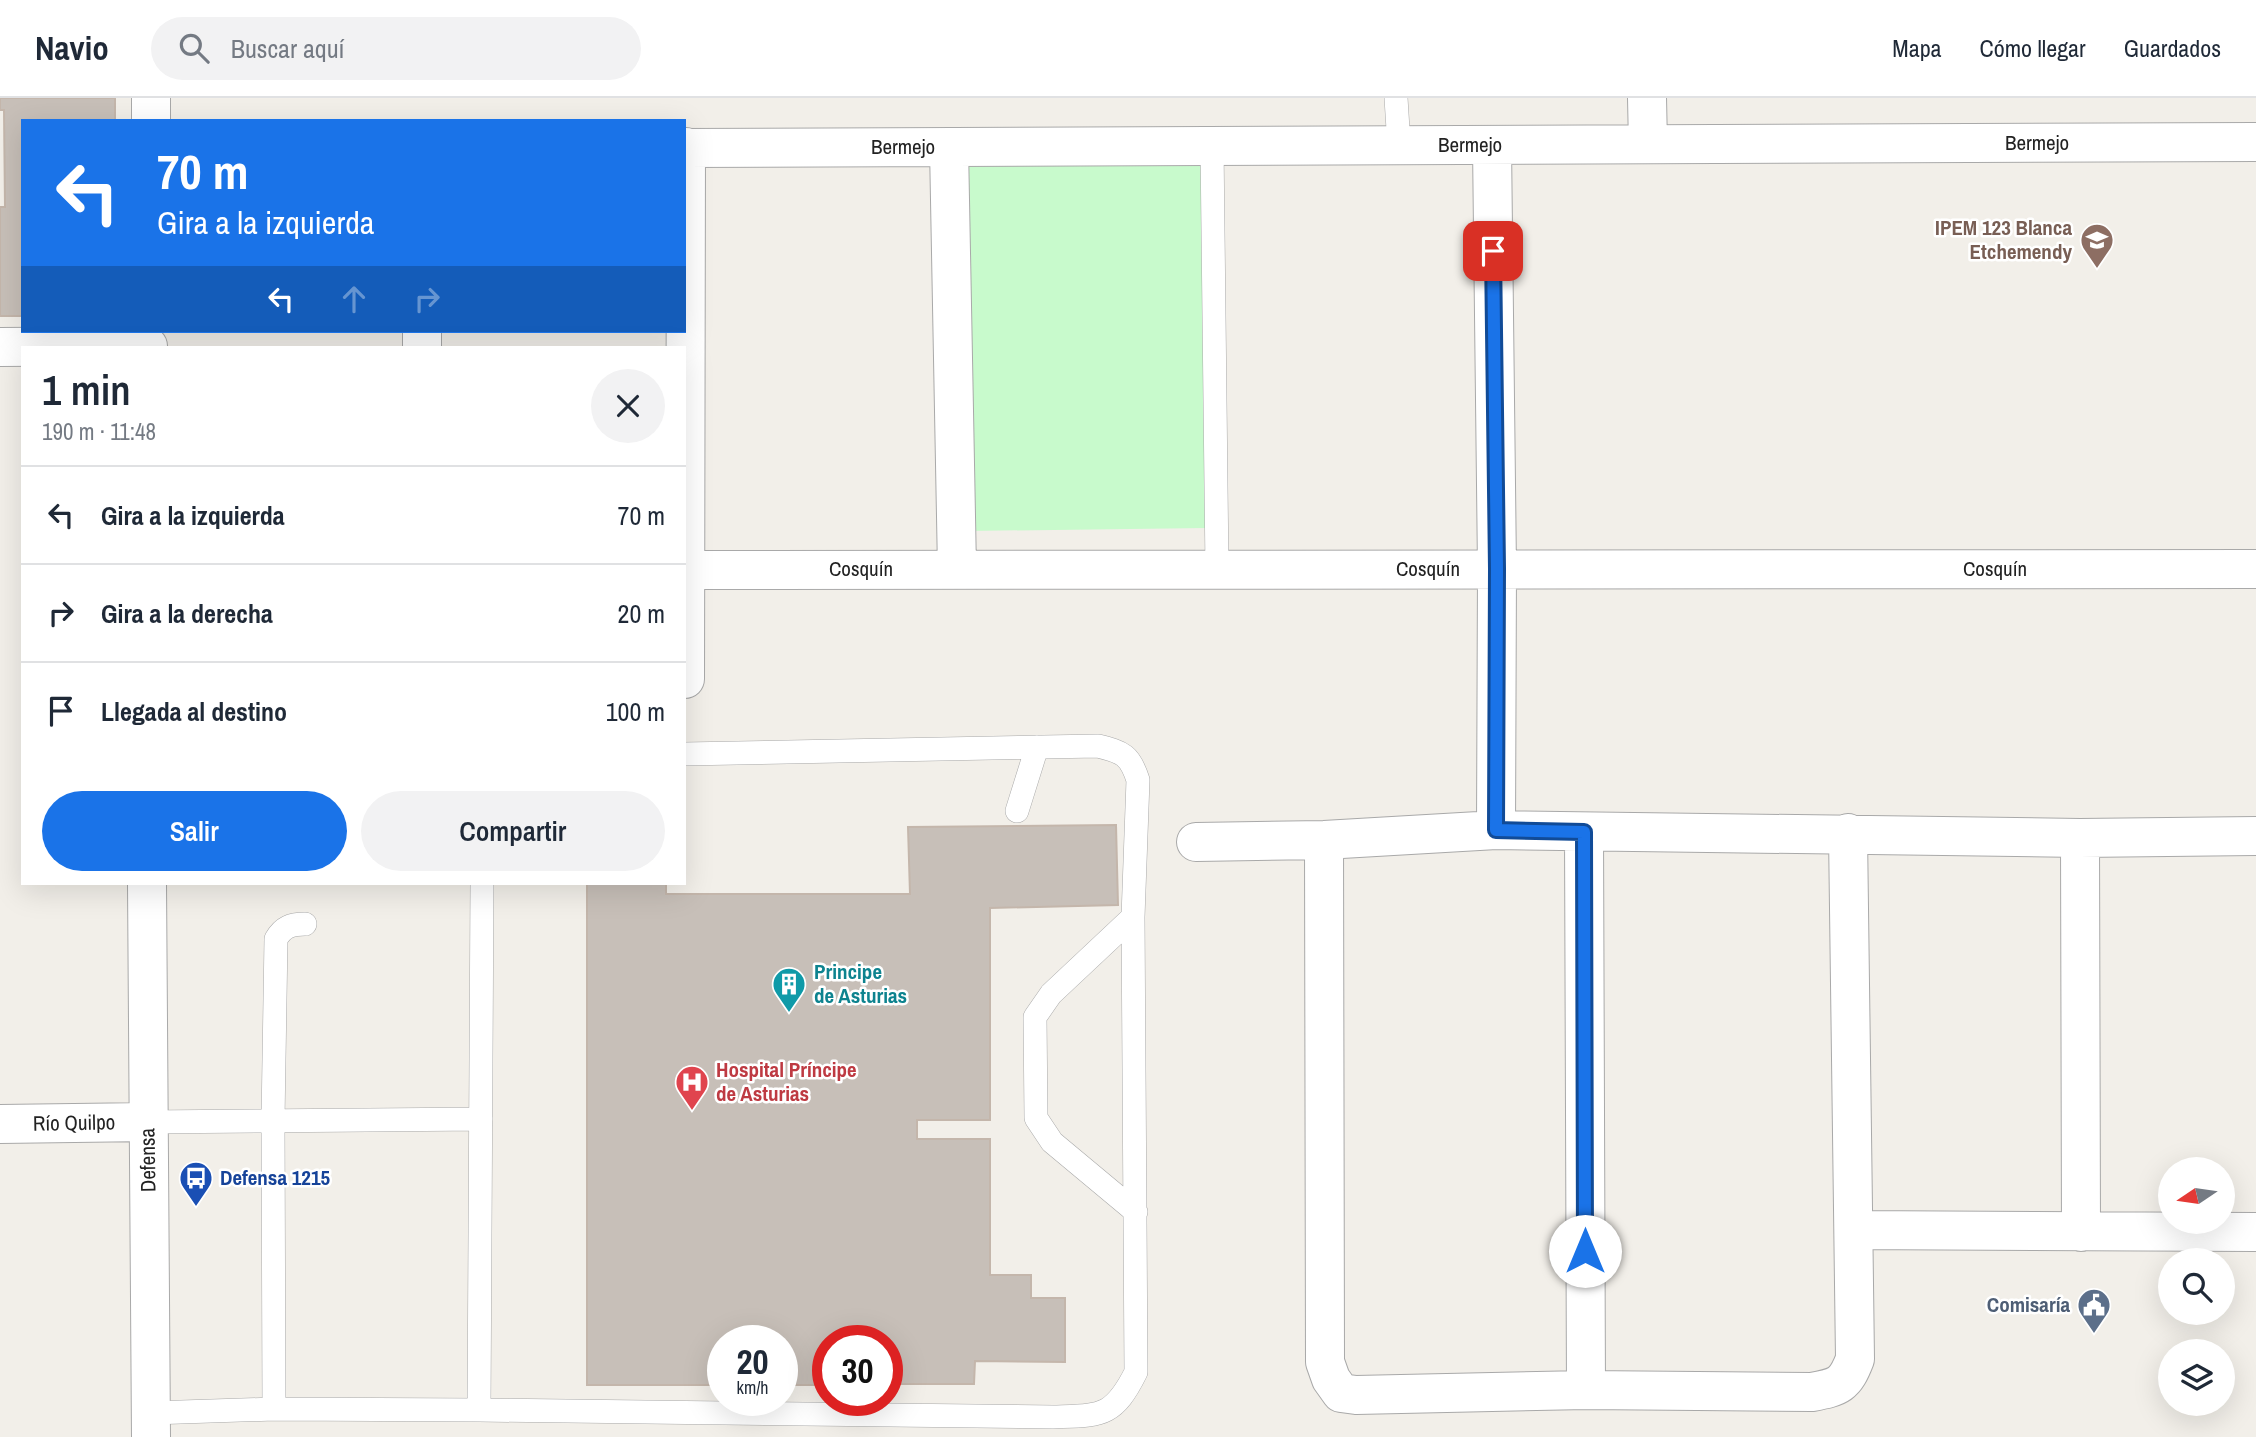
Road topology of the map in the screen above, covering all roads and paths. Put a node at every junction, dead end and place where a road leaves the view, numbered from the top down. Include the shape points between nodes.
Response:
1 (151, 98) edge
2 (1396, 98) edge
3 (1647, 98) edge
4 (151, 119) edge
5 (2256, 142) edge
6 (1648, 144) junction
7 (1399, 145) junction
8 (1492, 145) junction
9 (1212, 146) junction
10 (950, 147) junction
11 (686, 148) edge
12 (148, 342) edge
13 (21, 346) edge
14 (30, 346) edge
15 (0, 347) edge
16 (957, 569) junction
17 (1217, 569) junction
18 (1497, 569) junction
19 (2256, 569) edge
20 (686, 570) edge
21 (1037, 747) junction
22 (686, 754) edge
23 (1017, 811) dead end
24 (1496, 830) junction
25 (1584, 832) junction
26 (1848, 833) junction
27 (2256, 836) edge
28 (2080, 838) junction
29 (1324, 840) junction
30 (1196, 842) dead end
31 (146, 885) edge
32 (482, 885) edge
33 (1133, 917) junction
34 (305, 924) dead end
35 (481, 1119) junction
36 (273, 1120) junction
37 (148, 1122) junction
38 (0, 1124) edge
39 (1136, 1212) junction
40 (1854, 1230) junction
41 (2081, 1232) junction
42 (2256, 1232) edge
43 (1586, 1390) junction
44 (274, 1409) junction
45 (479, 1410) junction
46 (151, 1425) edge

1 - 4 street
2 - 7 lane
3 - 6 street
5 - 6 street, Bermejo
6 - 8 street, Bermejo
7 - 8 street, Bermejo
7 - 9 street, Bermejo
8 - 18 street
9 - 10 street, Bermejo
9 - 17 lane
10 - 11 street, Bermejo
10 - 16 street
12 - 14 street
13 - 15 street
16 - 17 street, Cosquín
16 - 20 street, Cosquín
17 - 18 street, Cosquín
18 - 19 street, Cosquín
18 - 24 street
21 - 22 lane
21 - 23 lane
21 - 33 lane via 1098,746 1116,750 1132,761 1138,780
24 - 25 street
24 - 29 street
25 - 26 street
25 - 43 street
26 - 28 street
26 - 40 street
27 - 28 street
28 - 41 street
29 - 30 street
29 - 43 street via 1325,1362 1331,1379 1341,1393 1356,1395
31 - 37 street, Defensa
32 - 35 lane
33 - 39 lane
33 - 39 lane via 1051,994 1035,1017 1036,1118 1052,1142
34 - 36 lane via 291,924 276,940
35 - 36 lane
35 - 45 lane
36 - 37 lane
36 - 44 lane
37 - 38 street, Río Quilpo
37 - 46 street, Defensa
39 - 45 lane via 1136,1372 1124,1397 1089,1416
40 - 41 street
40 - 43 street via 1855,1360 1847,1378 1835,1387 1812,1392
41 - 42 street
44 - 45 lane
44 - 46 lane

